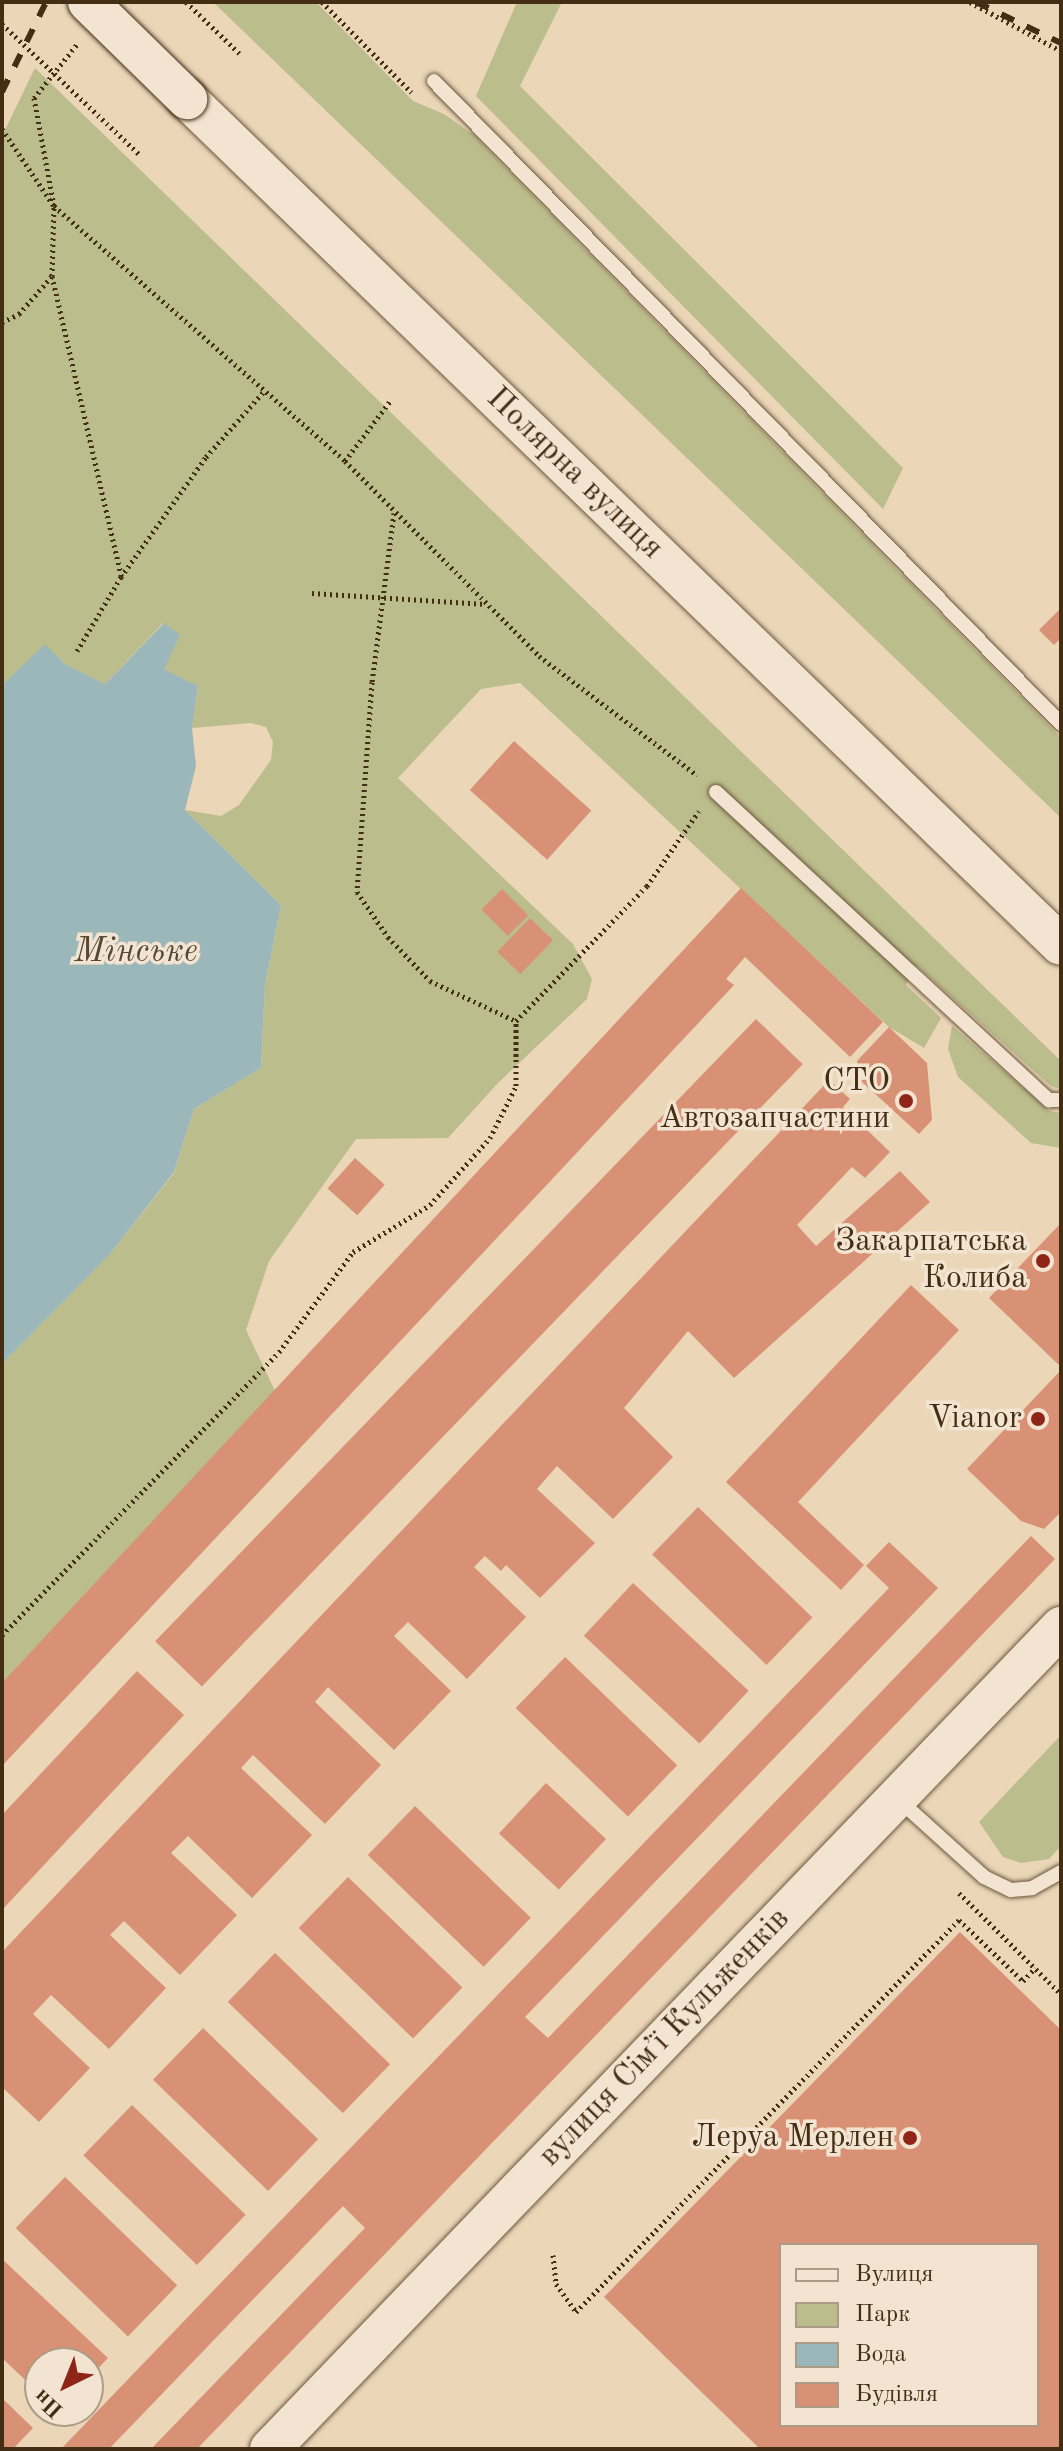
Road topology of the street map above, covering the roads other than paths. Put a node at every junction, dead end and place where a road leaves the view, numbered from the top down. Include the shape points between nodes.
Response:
1 (85, 20) edge
2 (434, 81) dead end
3 (1061, 724) edge
4 (716, 792) road end
5 (1061, 945) edge
6 (1061, 1100) edge
7 (1061, 1627) edge
8 (897, 1798) junction
9 (1061, 1872) edge
10 (270, 2449) edge

1 - 5 main road, Полярна вулиця, bridge via 187,99
2 - 3 lane
4 - 6 lane via 1049,1100
7 - 8 main road, вулиця Сімʼї Кульженків
8 - 9 lane via 984,1877 1011,1890 1032,1888
8 - 10 main road, вулиця Сімʼї Кульженків

